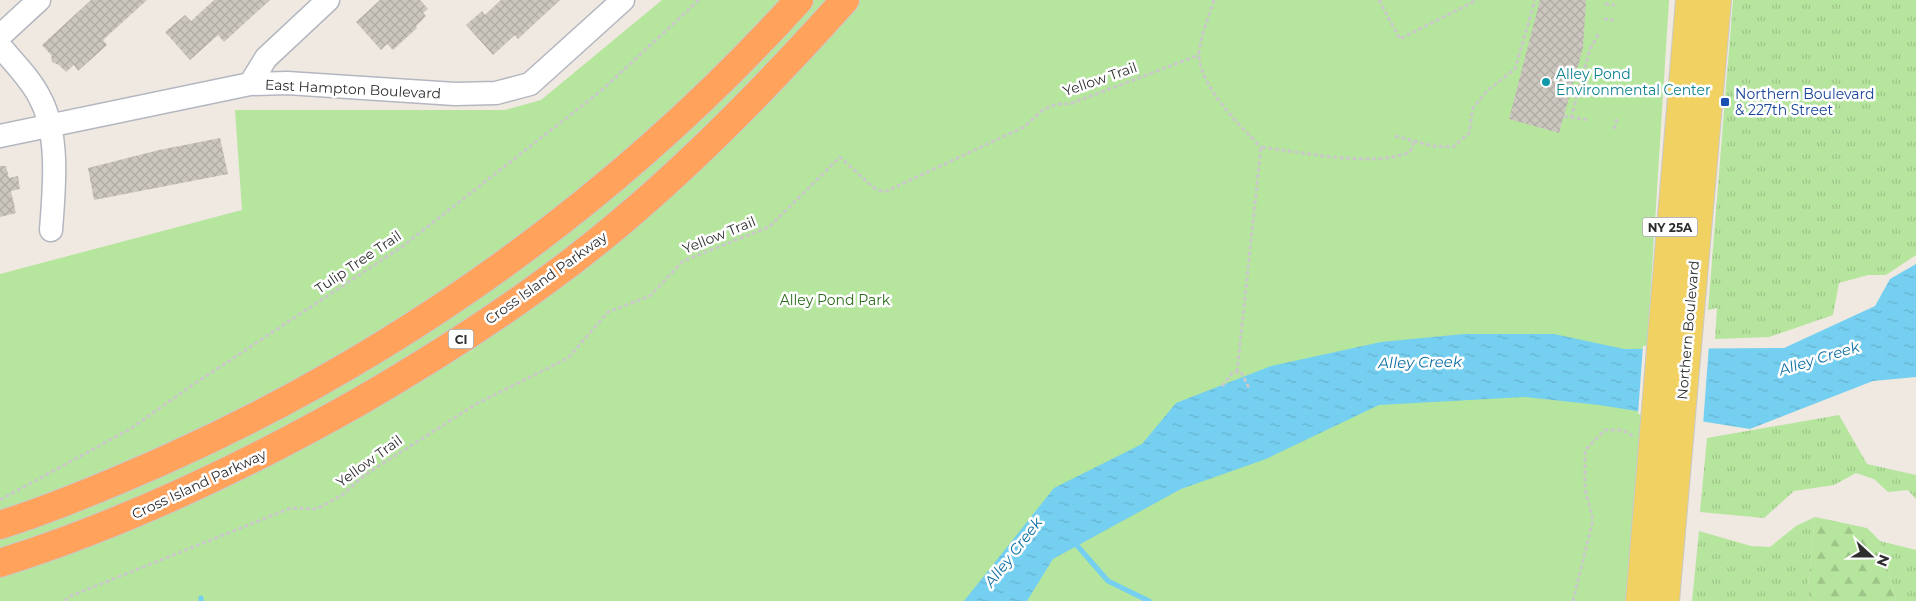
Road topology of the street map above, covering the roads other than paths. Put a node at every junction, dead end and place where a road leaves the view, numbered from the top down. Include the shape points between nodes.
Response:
1 (39, 0) edge
2 (328, 0) edge
3 (623, 0) edge
4 (799, 0) edge
5 (845, 0) edge
6 (1690, 0) edge
7 (1717, 0) edge
8 (0, 36) edge
9 (0, 46) edge
10 (250, 84) junction
11 (49, 127) junction
12 (0, 136) edge
13 (51, 230) dead end
14 (1675, 329) junction
15 (1658, 433) junction
16 (0, 525) edge
17 (0, 563) edge
18 (1640, 601) edge
19 (1665, 601) edge

1 - 8 street
2 - 10 street via 266,58
3 - 10 street, East Hampton Boulevard via 530,84 496,93
4 - 16 highway via 683,119 593,196 507,264 413,328 314,386 213,438 120,480
5 - 17 highway, Cross Island Parkway / CI via 710,142 621,222 519,301 426,363 232,471 132,516
6 - 14 main road, Northern Boulevard / NY 25A
7 - 14 main road, Northern Boulevard / NY 25A
9 - 11 street via 40,96
10 - 11 street, East Hampton Boulevard
11 - 12 street, East Hampton Boulevard
11 - 13 street via 54,187
14 - 15 main road, Northern Boulevard / NY 25A
15 - 18 main road, Northern Boulevard / NY 25A
15 - 19 main road, Northern Boulevard / NY 25A

